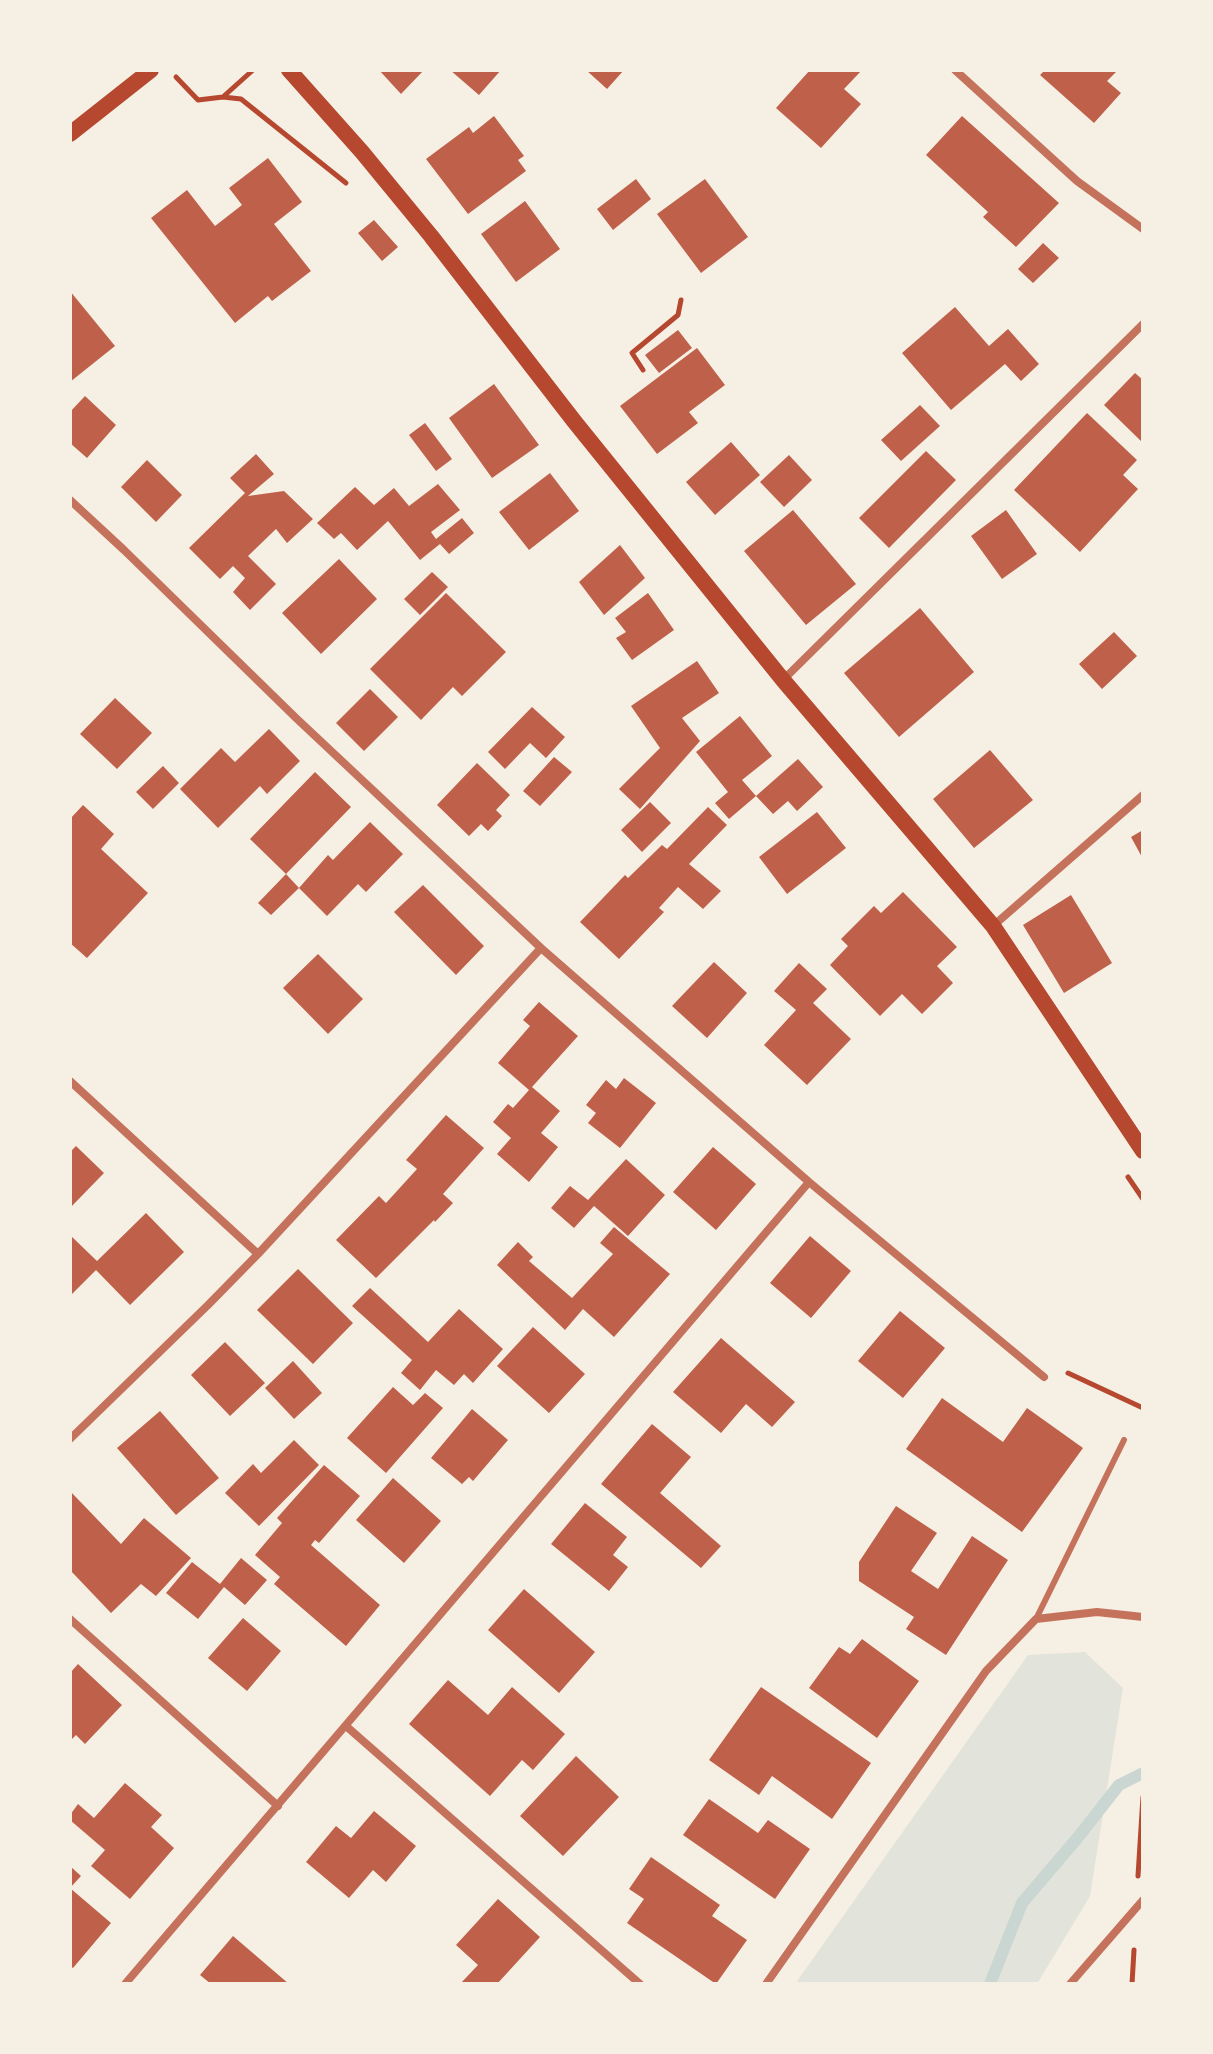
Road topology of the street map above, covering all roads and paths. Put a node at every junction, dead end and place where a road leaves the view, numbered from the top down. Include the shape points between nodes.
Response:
1 (151, 70) edge
2 (253, 70) edge
3 (289, 70) edge
4 (955, 70) edge
5 (223, 97) dead end
6 (70, 134) edge
7 (1143, 229) edge
8 (681, 300) dead end
9 (1143, 324) edge
10 (643, 370) dead end
11 (70, 500) edge
12 (783, 680) junction
13 (1143, 795) edge
14 (993, 926) junction
15 (541, 948) junction
16 (70, 1081) edge
17 (1143, 1151) edge
18 (809, 1182) junction
19 (258, 1254) junction
20 (1044, 1377) joint
21 (1142, 1407) edge
22 (70, 1439) edge
23 (1124, 1440) dead end
24 (1143, 1617) edge
25 (70, 1619) edge
26 (1036, 1619) junction
27 (346, 1726) junction
28 (1143, 1797) edge
29 (278, 1806) junction
30 (1140, 1904) edge
31 (125, 1984) edge
32 (640, 1984) edge
33 (766, 1984) edge
34 (1070, 1984) edge

1 - 6 main road
2 - 5 path
3 - 12 main road via 411,212
4 - 7 street via 1077,181
8 - 10 path via 678,315 632,353
9 - 12 street
11 - 15 street
12 - 14 main road
13 - 14 street
14 - 17 main road
15 - 18 street
15 - 19 street
16 - 19 street
18 - 20 street
18 - 27 street
19 - 22 street
20 - 21 path via 1065,1372
23 - 26 lane
24 - 26 street via 1097,1612
25 - 29 street
26 - 33 street via 986,1671
27 - 29 street
27 - 32 street
28 - 30 path
29 - 31 street
30 - 34 street

